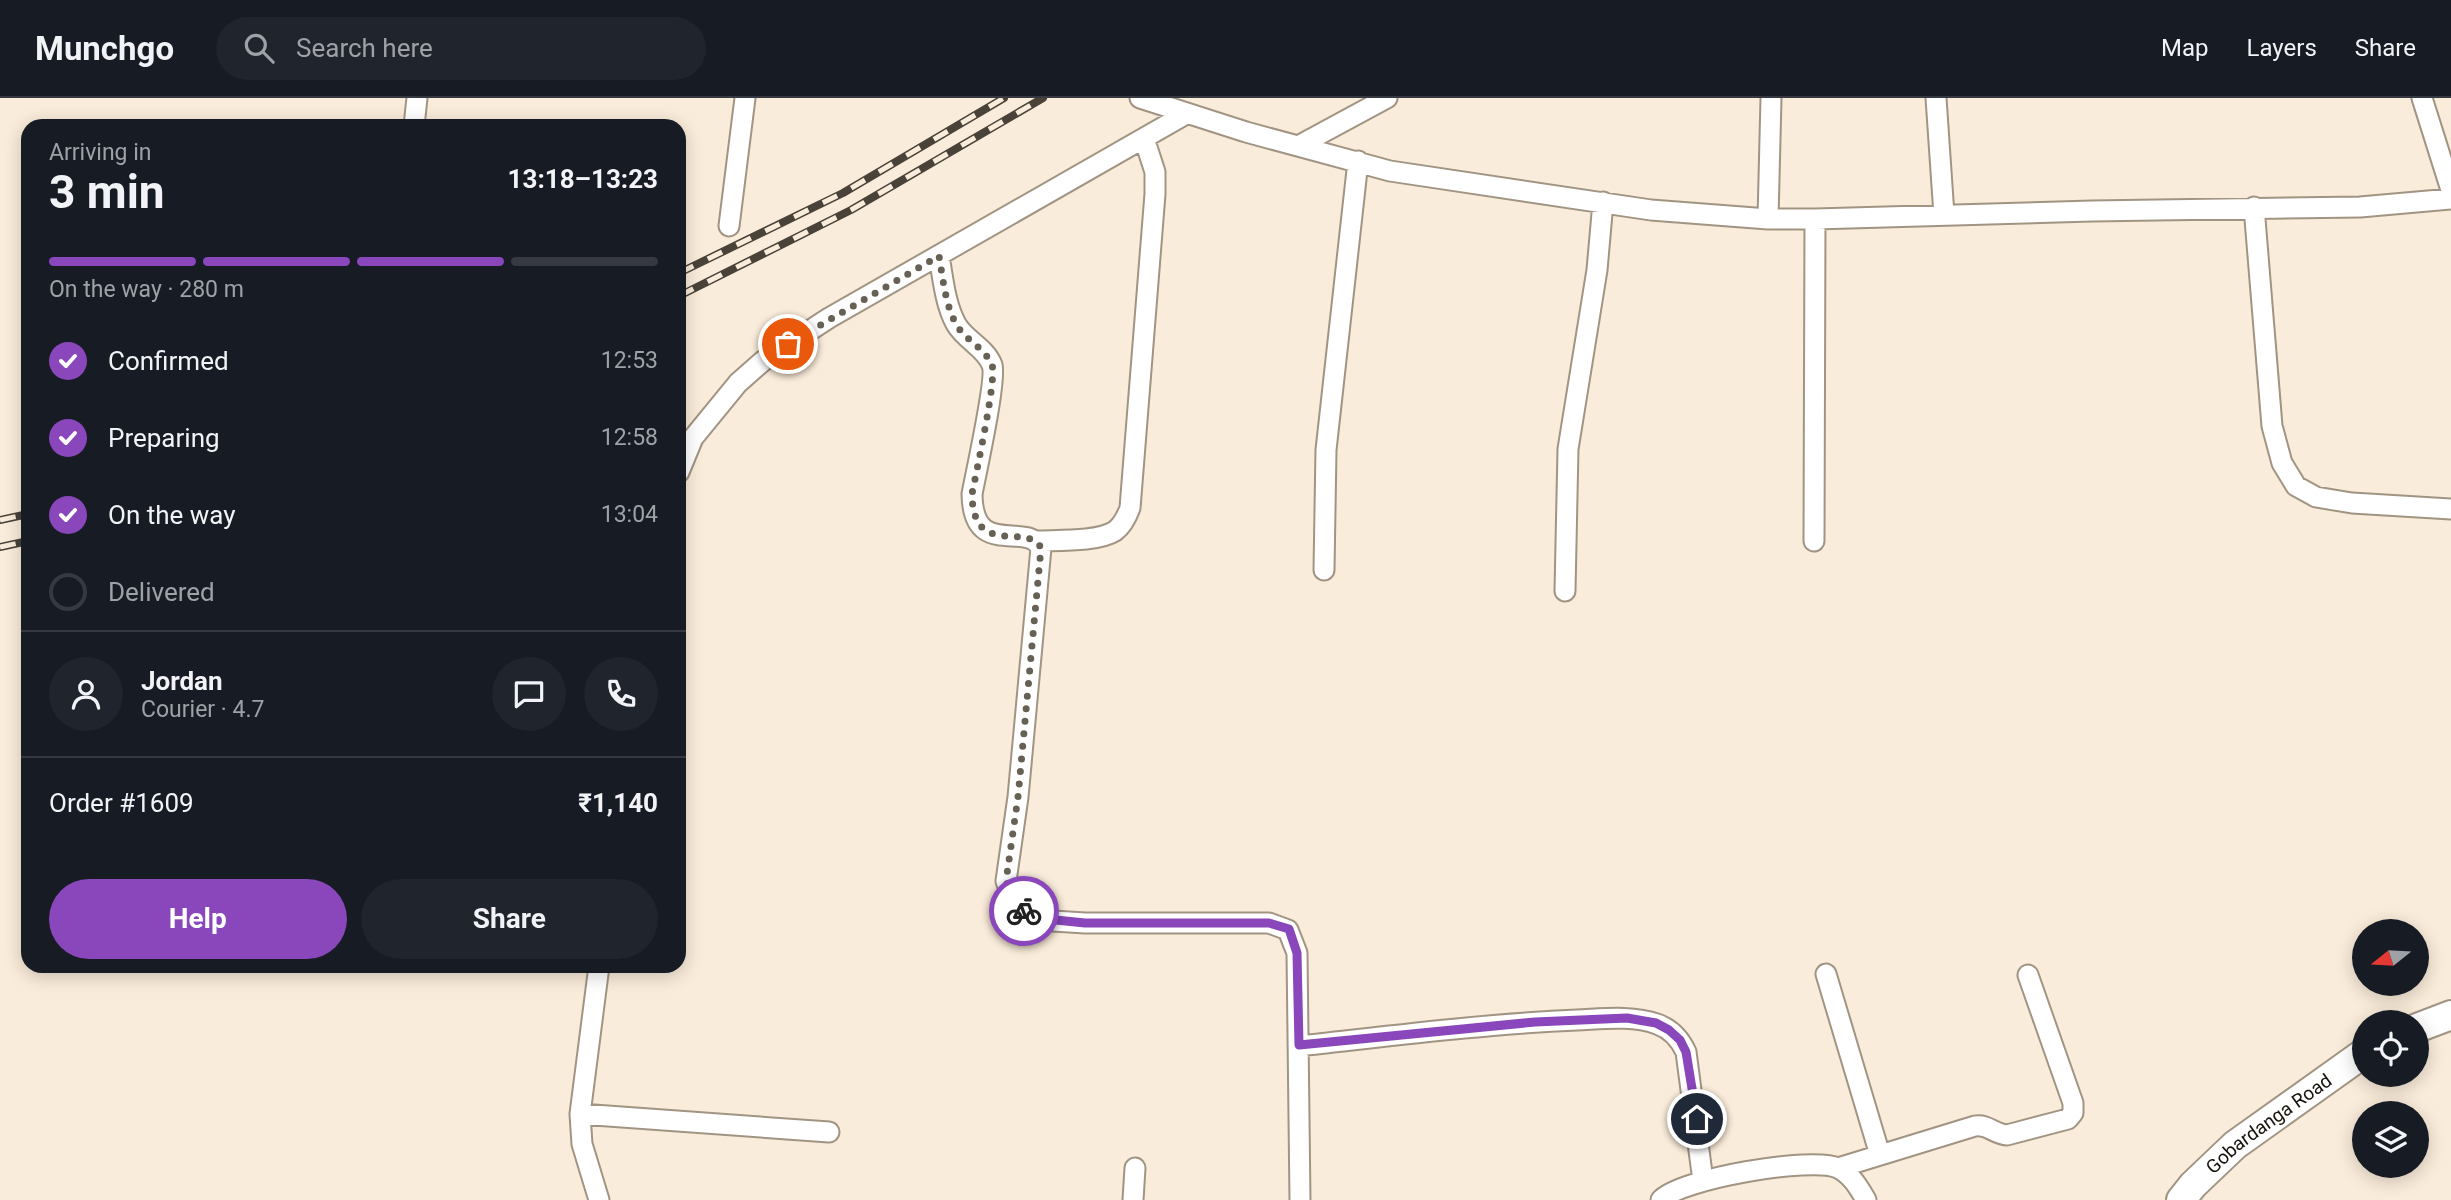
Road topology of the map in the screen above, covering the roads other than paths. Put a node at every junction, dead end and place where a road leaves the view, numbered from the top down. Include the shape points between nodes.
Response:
1 (417, 98) edge
2 (745, 98) edge
3 (1140, 98) edge
4 (1387, 98) edge
5 (1771, 98) edge
6 (1936, 98) edge
7 (2422, 98) edge
8 (1186, 114) junction
9 (415, 119) edge
10 (1144, 138) junction
11 (1298, 146) junction
12 (1357, 161) junction
13 (2451, 190) edge
14 (2451, 199) edge
15 (1603, 202) junction
16 (2254, 207) junction
17 (1944, 215) junction
18 (1768, 219) junction
19 (1815, 219) junction
20 (729, 226) dead end
21 (939, 256) junction
22 (686, 455) edge
23 (2451, 509) edge
24 (1037, 541) junction
25 (1814, 541) dead end
26 (1324, 570) dead end
27 (1564, 592) dead end
28 (598, 973) edge
29 (1826, 974) dead end
30 (2028, 975) dead end
31 (2451, 1015) edge
32 (2429, 1023) edge
33 (1299, 1045) junction
34 (2352, 1062) edge
35 (580, 1114) junction
36 (830, 1132) dead end
37 (1880, 1155) junction
38 (1135, 1168) dead end
39 (1838, 1168) junction
40 (1703, 1181) junction
41 (599, 1200) edge
42 (1133, 1200) edge
43 (1300, 1200) edge
44 (1661, 1200) edge
45 (1866, 1200) edge
46 (2181, 1200) edge

1 - 9 street
2 - 20 street
3 - 8 street
4 - 11 street
5 - 18 street
6 - 17 street
7 - 13 street
8 - 10 street
8 - 11 street
10 - 21 street
10 - 24 street via 1155,172 1155,194 1130,508 1115,531 1104,536
11 - 12 street
12 - 15 street via 1390,171
12 - 26 street via 1327,438
14 - 16 street
15 - 18 street
15 - 27 street via 1597,270 1568,449
16 - 17 street
16 - 23 street via 2272,426 2282,463 2296,486 2316,497 2352,503
17 - 19 street
18 - 19 street
19 - 25 street
21 - 22 street via 763,361 738,383 693,438
21 - 24 street via 956,325 992,365 993,386 972,509 976,519 996,536
24 - 33 street via 1041,558 1006,881 1011,895 1036,918 1085,923 1269,923 1289,929 1297,953
28 - 35 street
29 - 37 street
30 - 37 street via 2073,1113 2068,1119 2017,1134 2000,1135 1984,1125 1975,1126
31 - 32 main road
33 - 40 street via 1535,1022 1627,1018 1656,1023 1680,1040 1686,1052
33 - 43 street
34 - 46 main road, Gobardanga Road via 2235,1145
35 - 36 street
35 - 41 street via 582,1144
37 - 39 street
38 - 42 street
39 - 40 street via 1795,1164
39 - 45 street
40 - 44 street

